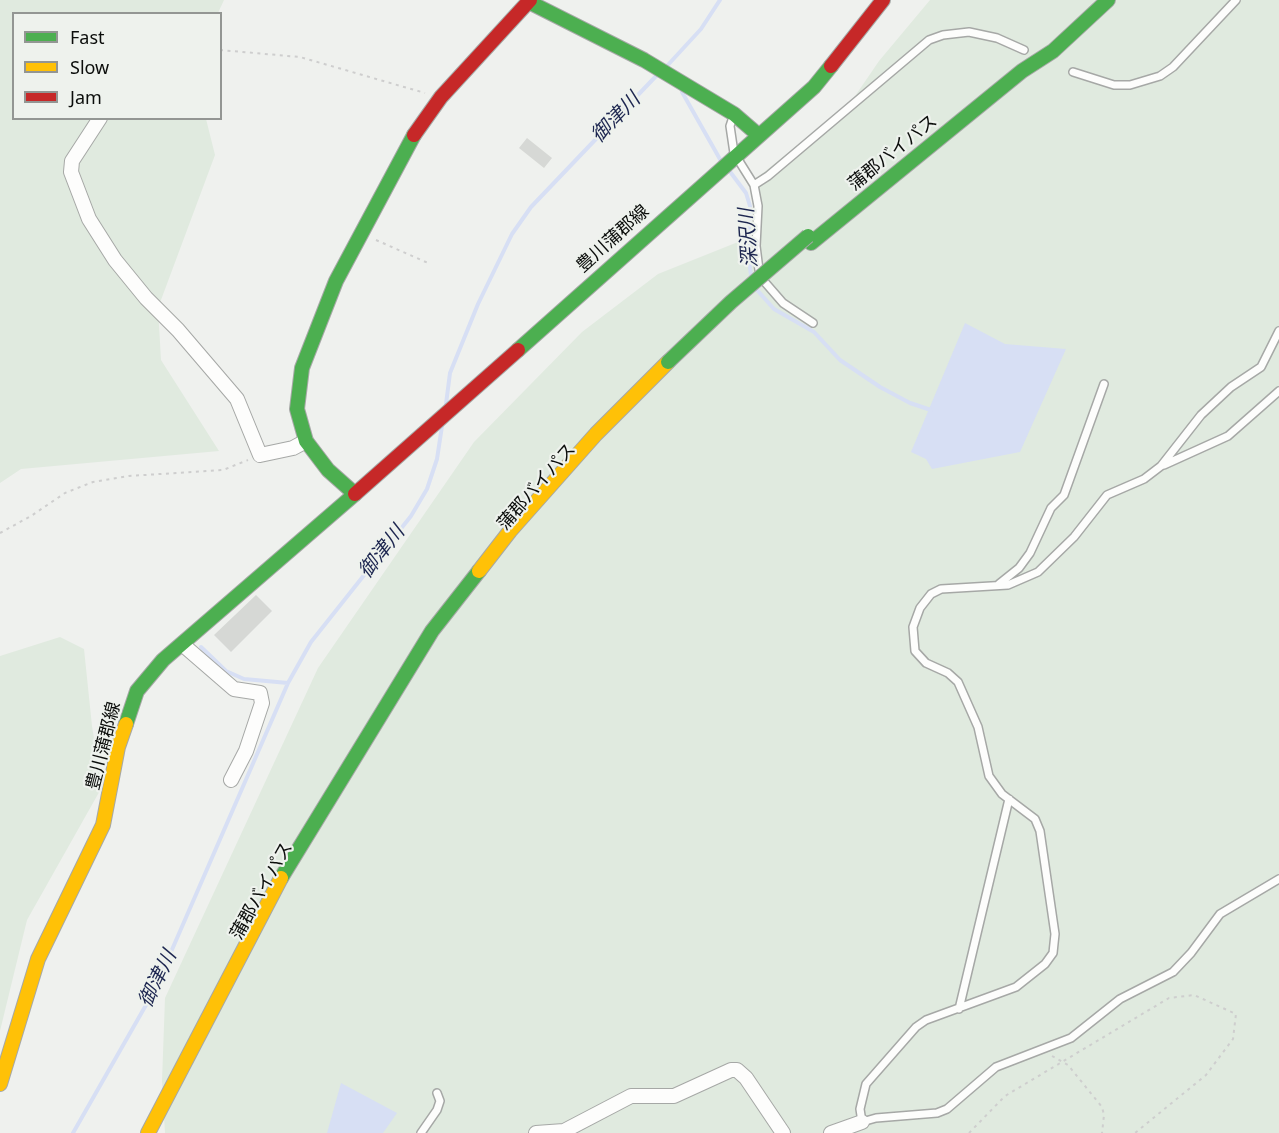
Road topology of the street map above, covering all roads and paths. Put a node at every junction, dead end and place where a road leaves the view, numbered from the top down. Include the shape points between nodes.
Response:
1 (883, 0) edge
2 (1094, 0) edge
3 (1108, 0) edge
4 (1114, 0) edge
5 (1236, 0) edge
6 (530, 1) edge
7 (1088, 20) junction
8 (222, 50) edge
9 (1024, 50) dead end
10 (1073, 72) dead end
11 (441, 97) junction
12 (734, 114) junction
13 (98, 120) edge
14 (756, 133) dead end
15 (754, 185) junction
16 (360, 232) junction
17 (810, 239) junction
18 (428, 263) dead end
19 (813, 323) dead end
20 (1279, 331) edge
21 (671, 364) junction
22 (1104, 384) dead end
23 (1279, 391) edge
24 (306, 441) junction
25 (260, 455) junction
26 (1161, 466) junction
27 (355, 494) junction
28 (0, 533) edge
29 (994, 587) junction
30 (182, 644) junction
31 (231, 780) dead end
32 (1010, 799) junction
33 (1279, 879) edge
34 (958, 1009) junction
35 (1034, 1054) junction
36 (1063, 1061) junction
37 (0, 1084) edge
38 (437, 1093) dead end
39 (862, 1122) junction
40 (148, 1133) edge
41 (155, 1133) edge
42 (421, 1133) edge
43 (536, 1133) edge
44 (783, 1133) edge
45 (831, 1133) edge
46 (969, 1133) edge
47 (1102, 1133) edge
48 (1135, 1133) edge

1 - 27 main road, 豊川蒲郡線 via 814,87
2 - 17 main road, 蒲郡バイパス
3 - 7 main road, 蒲郡バイパス
4 - 7 main road
5 - 10 lane via 1160,76 1130,85 1114,85
6 - 11 main road
6 - 12 main road via 644,60
7 - 17 main road, 蒲郡バイパス
8 - 11 path via 300,57
9 - 15 lane via 997,38 969,32 929,40
11 - 16 main road via 413,137
12 - 14 main road
12 - 15 lane via 730,126 734,153
13 - 25 street via 72,161 71,172 89,219 146,298 237,399
15 - 19 lane via 758,206 757,255 762,278 783,303
16 - 18 path
16 - 24 main road via 302,368 297,409
17 - 21 main road, 蒲郡バイパス
20 - 26 lane via 1262,367 1231,387 1201,415
21 - 40 main road, 蒲郡バイパス via 596,434 510,531 432,631 296,850
21 - 41 main road, 蒲郡バイパス via 510,544 463,604 391,710 335,797 273,906
22 - 29 lane via 1064,495 1051,508 1019,568
23 - 26 lane via 1228,436
24 - 25 street
24 - 27 main road via 328,471
25 - 28 path via 223,470 93,483 65,493
26 - 29 lane via 1144,479 1107,495 1074,537 1038,572 1020,582
27 - 30 main road, 豊川蒲郡線
29 - 32 lane via 941,589 931,594 913,627 914,642 920,658 958,682 978,727 989,776
30 - 31 street via 234,688 260,693 262,703 246,751
30 - 37 main road, 豊川蒲郡線 via 147,677 129,709 104,825 38,959
32 - 34 lane
32 - 34 lane via 1035,819 1040,831 1054,925 1053,953 1016,987
33 - 35 lane via 1220,914 1173,972 1120,999 1071,1038
34 - 39 lane via 920,1023 877,1070 863,1090
35 - 36 path via 1051,1055
35 - 39 lane via 996,1067 947,1109
36 - 46 path via 1005,1096
36 - 47 path via 1102,1107
36 - 48 path via 1169,998 1194,995 1236,1014 1233,1039 1206,1075
38 - 42 lane via 440,1101
39 - 45 street
43 - 44 street via 564,1131 631,1096 674,1096 731,1070 746,1078

